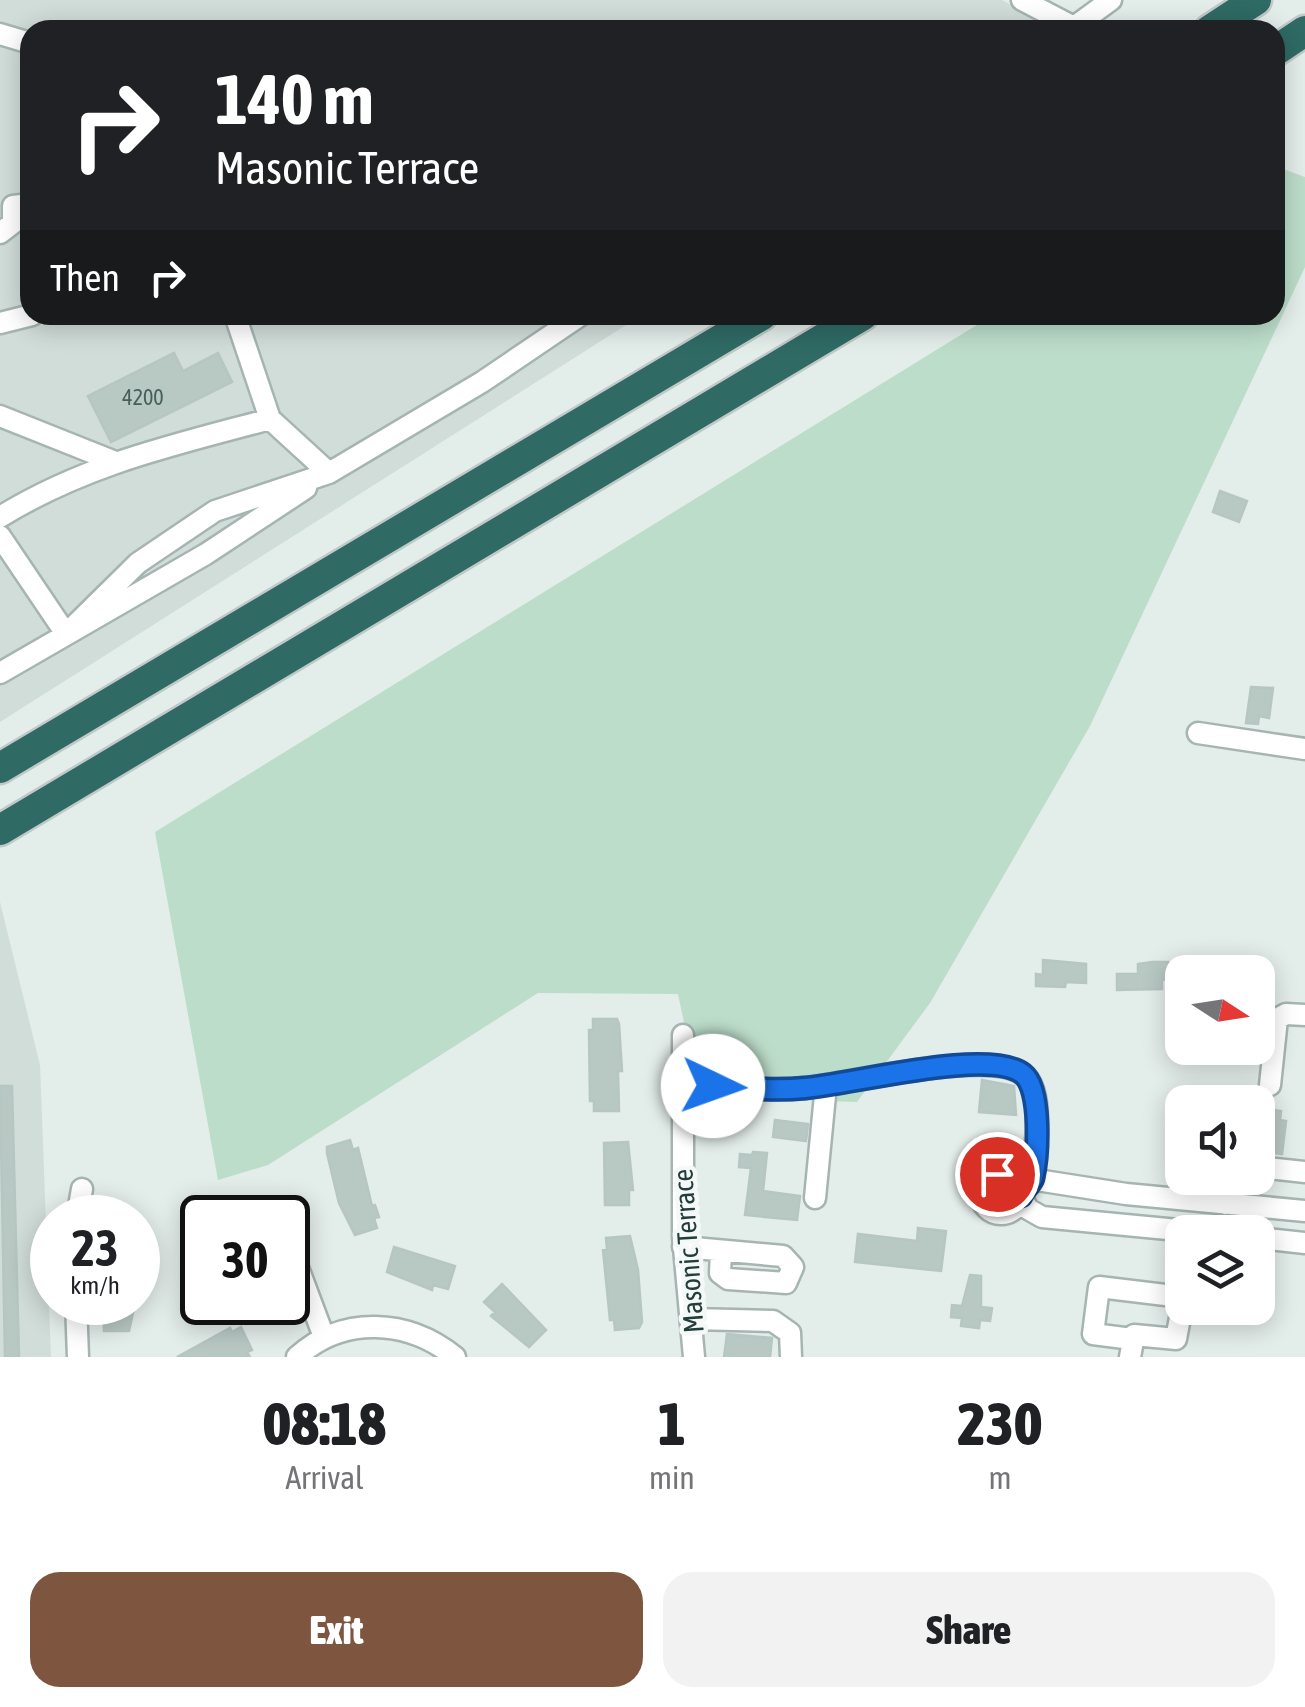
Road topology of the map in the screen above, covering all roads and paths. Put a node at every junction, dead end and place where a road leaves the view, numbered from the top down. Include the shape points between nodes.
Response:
1 (1022, 0) edge
2 (1110, 0) edge
3 (1256, 0) edge
4 (1061, 20) edge
5 (1083, 20) edge
6 (1225, 20) edge
7 (20, 205) edge
8 (0, 234) edge
9 (238, 325) edge
10 (566, 325) edge
11 (745, 325) edge
12 (846, 325) edge
13 (0, 416) edge
14 (270, 419) junction
15 (113, 461) junction
16 (329, 473) junction
17 (0, 518) edge
18 (0, 536) edge
19 (66, 634) junction
20 (0, 672) edge
21 (1198, 734) dead end
22 (1305, 749) edge
23 (0, 768) edge
24 (0, 830) edge
25 (1305, 1016) edge
26 (683, 1035) dead end
27 (1270, 1084) dead end
28 (682, 1085) junction
29 (826, 1085) junction
30 (1275, 1169) edge
31 (1305, 1172) edge
32 (82, 1189) dead end
33 (1027, 1189) junction
34 (81, 1195) edge
35 (1226, 1195) edge
36 (815, 1198) dead end
37 (1192, 1201) junction
38 (1225, 1204) junction
39 (1305, 1212) edge
40 (1191, 1215) edge
41 (1165, 1229) edge
42 (1275, 1239) edge
43 (1305, 1242) edge
44 (683, 1246) junction
45 (721, 1252) dead end
46 (1165, 1295) edge
47 (310, 1299) edge
48 (692, 1319) junction
49 (77, 1325) edge
50 (1179, 1325) edge
51 (324, 1336) junction
52 (1131, 1348) edge
53 (78, 1357) edge
54 (297, 1357) edge
55 (456, 1357) edge
56 (694, 1357) edge
57 (791, 1357) edge

1 - 4 street
2 - 5 street
3 - 6 highway
7 - 8 street via 13,206 13,223
9 - 14 street
10 - 16 street
11 - 23 highway
12 - 24 highway
13 - 15 street
14 - 15 street
14 - 16 street
15 - 17 street
16 - 19 street
16 - 19 street via 215,511 138,563
18 - 19 street
19 - 20 street
21 - 22 street
25 - 27 street via 1278,1019
26 - 28 street, Masonic Terrace
28 - 29 street
28 - 44 street, Masonic Terrace
29 - 33 street via 955,1067 1012,1068 1035,1094
29 - 36 street
30 - 31 street
32 - 34 street
33 - 37 street via 1050,1181
33 - 41 street via 1028,1209 1042,1217
35 - 38 street
37 - 38 street
37 - 40 street
38 - 39 street
42 - 43 street
44 - 45 street
44 - 48 street, Masonic Terrace
46 - 52 street via 1099,1287 1094,1334
47 - 51 street
48 - 56 street, Masonic Terrace
48 - 57 street via 773,1321 790,1333
49 - 53 street
50 - 52 street via 1176,1339 1139,1334
51 - 54 street
51 - 55 street via 397,1328

